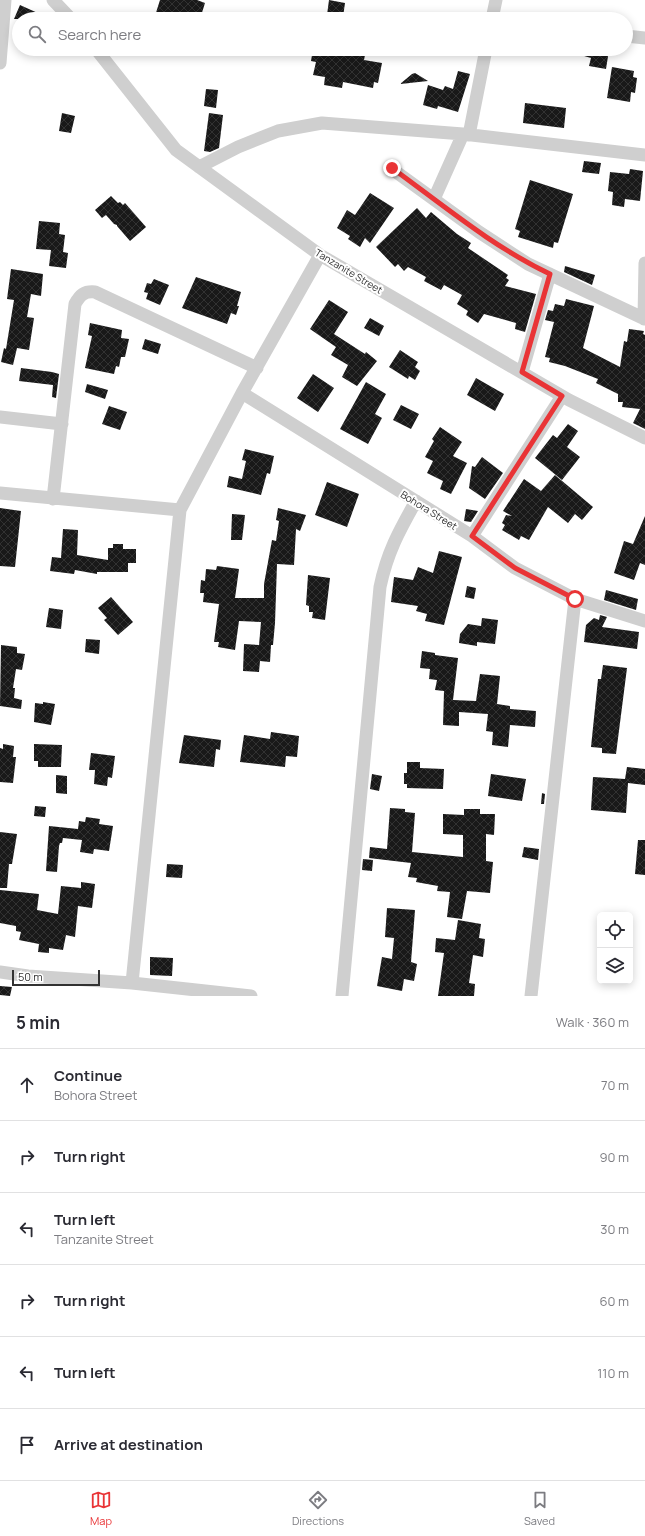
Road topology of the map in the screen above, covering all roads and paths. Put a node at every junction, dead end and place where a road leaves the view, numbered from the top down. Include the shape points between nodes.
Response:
1 (5, 0) edge
2 (52, 0) edge
3 (496, 0) edge
4 (64, 12) edge
5 (493, 12) edge
6 (633, 37) edge
7 (645, 38) edge
8 (102, 56) edge
9 (484, 56) edge
10 (0, 63) edge
11 (466, 135) junction
12 (645, 155) edge
13 (199, 167) junction
14 (392, 168) dead end
15 (434, 199) junction
16 (320, 254) junction
17 (645, 263) edge
18 (550, 274) junction
19 (645, 319) edge
20 (257, 368) junction
21 (522, 372) junction
22 (242, 393) junction
23 (562, 396) junction
24 (0, 417) edge
25 (62, 424) junction
26 (645, 438) edge
27 (0, 493) edge
28 (53, 499) junction
29 (416, 501) junction
30 (180, 510) junction
31 (472, 536) junction
32 (575, 599) junction
33 (645, 621) edge
34 (0, 972) edge
35 (132, 984) junction
36 (251, 996) edge
37 (342, 996) edge
38 (531, 996) edge

1 - 10 street
2 - 4 street
3 - 5 street
6 - 7 street
8 - 13 street, Tanzanite Street via 176,150
9 - 11 street
11 - 12 street
11 - 13 street via 322,124 278,131 238,147
11 - 15 street
13 - 16 street, Tanzanite Street
14 - 15 street
15 - 18 street via 528,264
16 - 20 street
16 - 21 street, Tanzanite Street
17 - 19 street
18 - 19 street
18 - 21 street
20 - 22 street
20 - 25 street via 95,292 86,291 75,304
21 - 23 street, Tanzanite Street
22 - 29 street, Bohora Street
22 - 30 street
23 - 26 street, Tanzanite Street
23 - 31 street
24 - 25 street
25 - 28 street
27 - 28 street
28 - 30 street
29 - 31 street, Bohora Street
29 - 37 street via 389,553 380,587
30 - 35 street
31 - 32 street, Bohora Street via 515,568
32 - 33 street, Bohora Street
32 - 38 street
34 - 35 street
35 - 36 street

